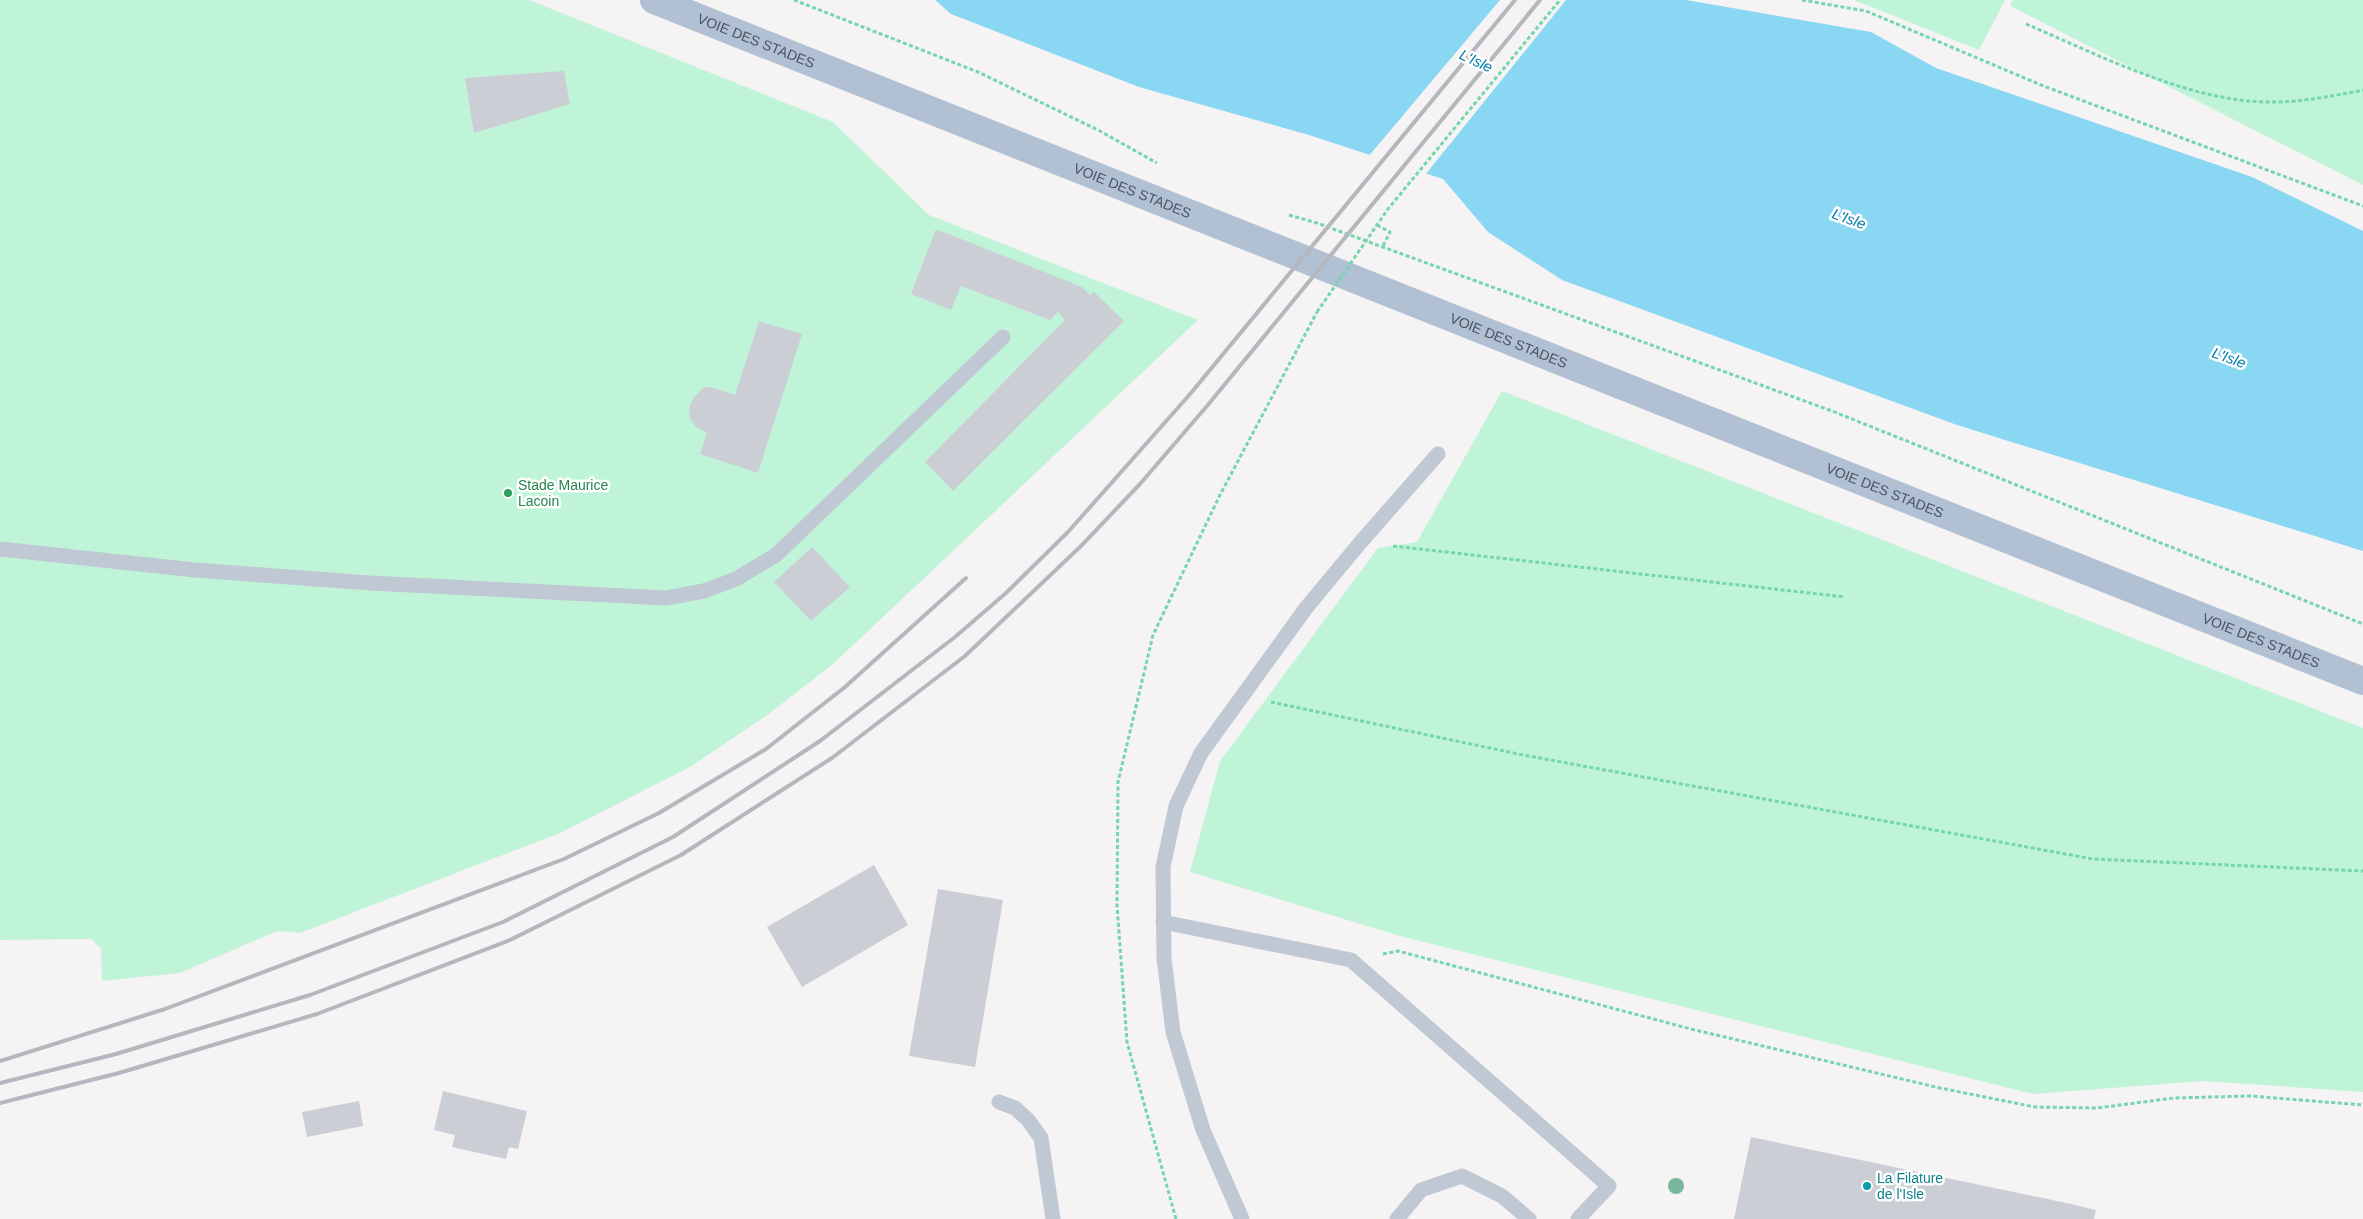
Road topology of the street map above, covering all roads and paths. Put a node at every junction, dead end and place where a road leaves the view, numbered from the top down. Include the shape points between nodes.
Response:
1 (654, 0) edge
2 (794, 0) edge
3 (1560, 0) edge
4 (1802, 0) edge
5 (2026, 24) dead end
6 (2363, 90) edge
7 (1165, 167) dead end
8 (2363, 206) edge
9 (1280, 213) dead end
10 (1377, 225) junction
11 (1382, 248) junction
12 (1317, 312) dead end
13 (1003, 337) dead end
14 (1438, 454) dead end
15 (1360, 543) junction
16 (0, 549) edge
17 (1845, 597) dead end
18 (2363, 624) edge
19 (2363, 681) edge
20 (1242, 696) junction
21 (2363, 871) edge
22 (1163, 922) junction
23 (1350, 960) junction
24 (998, 1102) dead end
25 (2363, 1105) edge
26 (1053, 1219) edge
27 (1242, 1219) edge
28 (1397, 1219) edge
29 (1529, 1219) edge
30 (1578, 1219) edge

1 - 19 main road, VOIE DES STADES
2 - 7 path via 978,72 1098,130
3 - 10 path, bridge
4 - 8 path via 1866,10 2041,86
5 - 6 path via 2147,76 2212,95 2270,102 2317,99
9 - 11 path via 1317,223
10 - 11 path via 1390,232
10 - 12 path, bridge
11 - 18 path via 1832,411
13 - 16 lane via 776,555 736,579 704,592 666,598 370,583 195,570
14 - 15 lane
15 - 17 path
15 - 20 lane via 1306,608
20 - 21 path via 1523,755 2092,859
20 - 22 lane via 1201,753 1176,806 1163,867
22 - 23 lane
22 - 27 lane via 1173,1032 1203,1130
23 - 25 path via 1398,951 1691,1029 1940,1088 2036,1107 2096,1108 2174,1098 2250,1096
23 - 30 lane via 1609,1186
24 - 26 lane via 1015,1108 1041,1138
28 - 29 lane via 1421,1190 1462,1176 1502,1196

